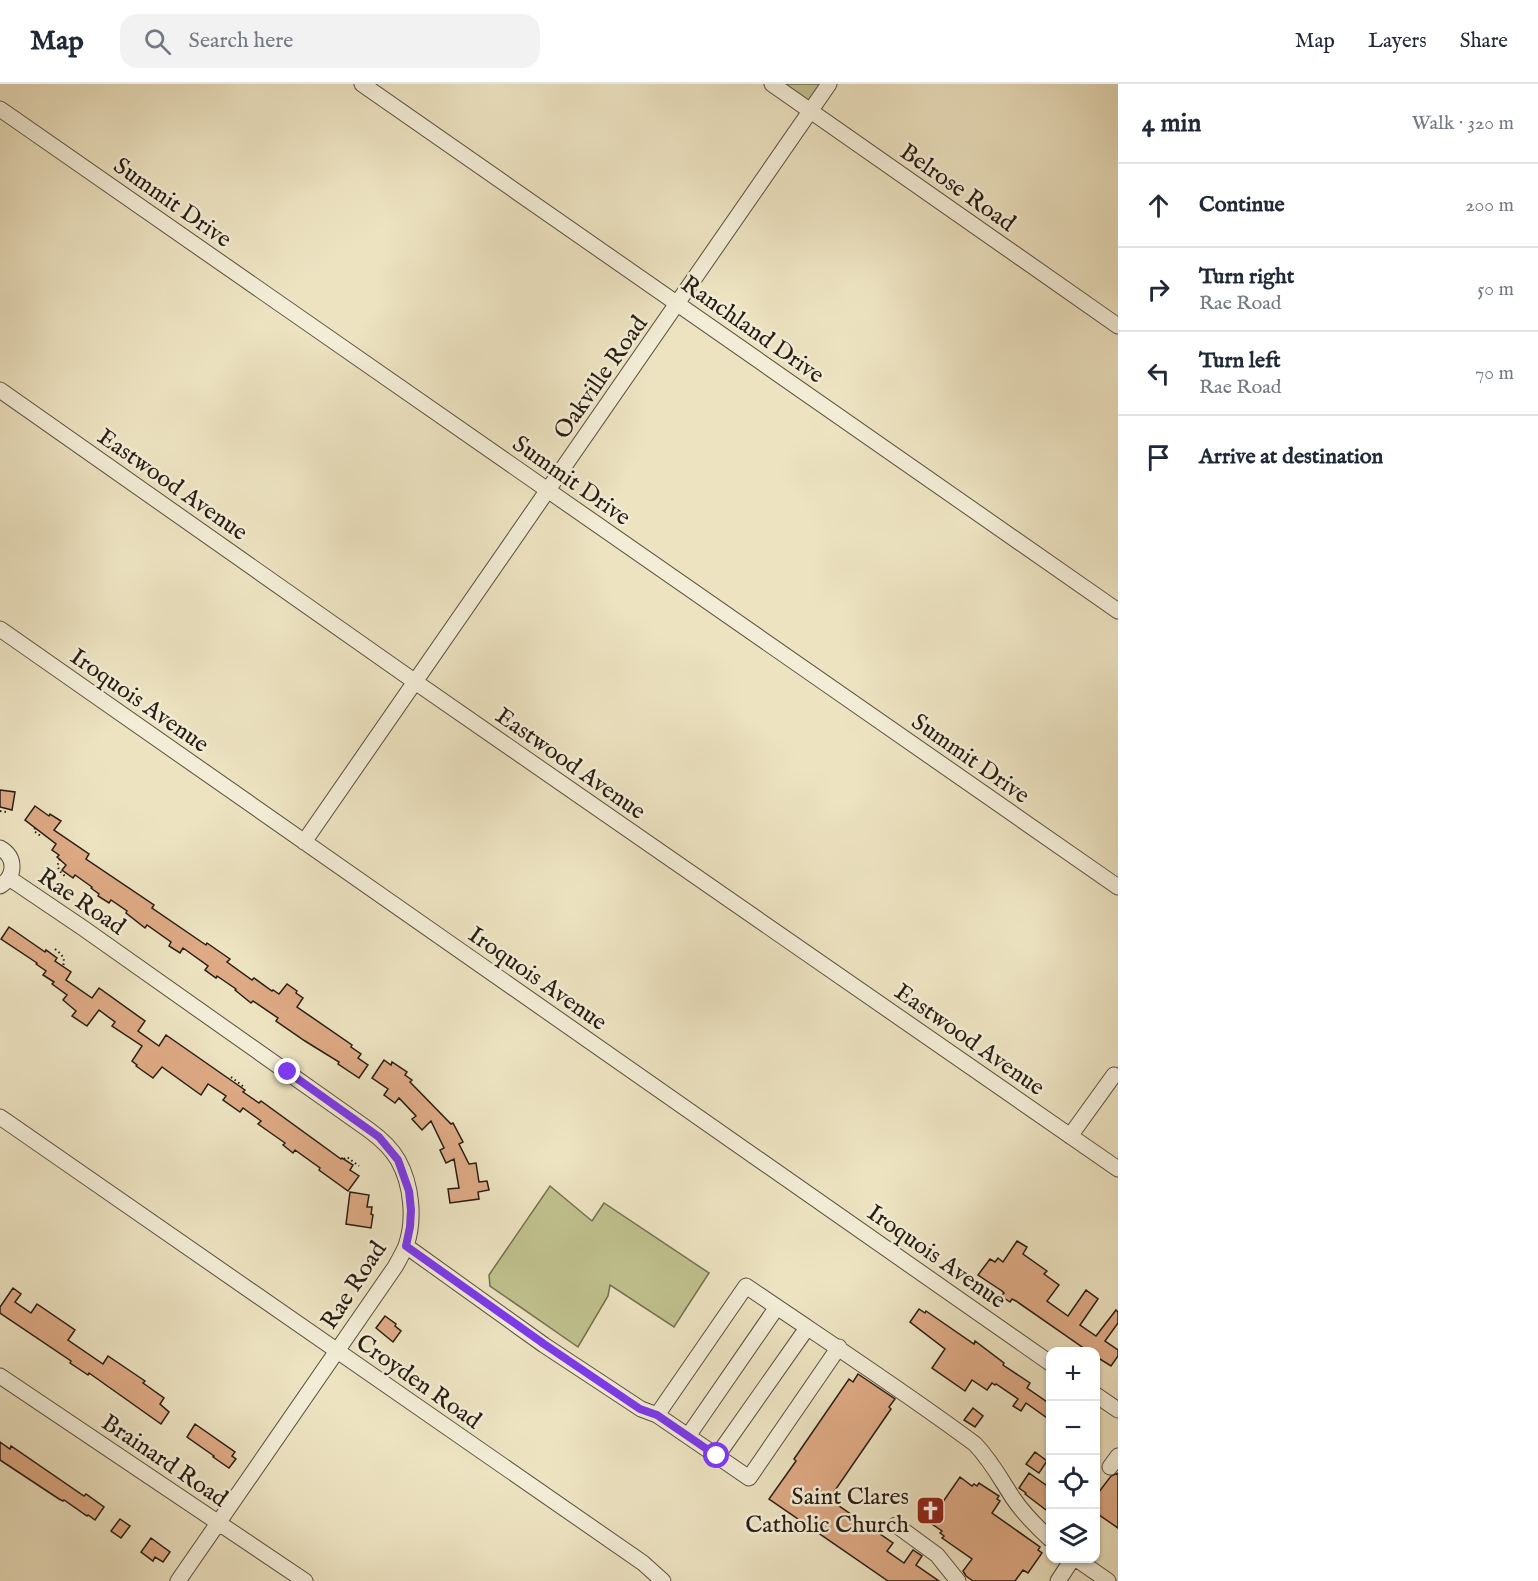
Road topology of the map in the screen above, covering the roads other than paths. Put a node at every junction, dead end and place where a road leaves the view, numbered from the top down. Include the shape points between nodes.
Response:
1 (362, 84) edge
2 (772, 84) edge
3 (829, 84) edge
4 (0, 110) edge
5 (811, 111) junction
6 (678, 304) junction
7 (1118, 326) edge
8 (0, 390) edge
9 (547, 491) junction
10 (1118, 611) edge
11 (0, 629) edge
12 (416, 682) junction
13 (304, 842) junction
14 (0, 848) edge
15 (5, 882) edge
16 (1118, 887) edge
17 (1114, 1075) dead end
18 (0, 1117) edge
19 (1070, 1136) junction
20 (1118, 1169) edge
21 (406, 1246) junction
22 (777, 1307) junction
23 (807, 1328) junction
24 (839, 1347) junction
25 (337, 1351) junction
26 (1046, 1360) edge
27 (0, 1376) edge
28 (1100, 1398) edge
29 (1118, 1410) edge
30 (657, 1415) junction
31 (688, 1436) junction
32 (717, 1456) junction
33 (218, 1523) junction
34 (896, 1524) dead end
35 (1046, 1535) edge
36 (1071, 1563) edge
37 (1081, 1563) edge
38 (178, 1581) edge
39 (305, 1581) edge
40 (663, 1581) edge
41 (958, 1581) edge
42 (1058, 1581) edge
43 (1108, 1581) edge

1 - 6 street, Ranchland Drive
2 - 5 street, Belrose Road
3 - 5 street, Oakville Road
4 - 9 street, Summit Drive
5 - 6 street, Oakville Road
5 - 7 street, Belrose Road
6 - 9 street, Oakville Road
6 - 10 street, Ranchland Drive
8 - 12 street, Eastwood Avenue
9 - 12 street, Oakville Road
9 - 16 street, Summit Drive
11 - 13 street, Iroquois Avenue
12 - 13 street, Oakville Road
12 - 19 street, Eastwood Avenue
13 - 26 street, Iroquois Avenue
14 - 15 street, Rae Road via 11,860 13,869
15 - 21 street, Rae Road via 379,1137 398,1160 409,1191 411,1210
17 - 19 street
18 - 25 street, Croyden Road
19 - 20 street, Eastwood Avenue
21 - 25 street, Rae Road
21 - 30 street via 640,1409
22 - 23 street
22 - 30 street via 746,1286
22 - 31 street
23 - 24 street
23 - 32 street
24 - 32 street via 749,1478
24 - 35 street via 975,1444 1014,1500
25 - 33 street, Rae Road
25 - 40 street, Croyden Road via 643,1563
27 - 33 street, Brainard Road
28 - 29 street
30 - 31 street
31 - 32 street
33 - 38 street, Rae Road
33 - 39 street, Brainard Road
34 - 41 street via 937,1555
36 - 42 street
37 - 43 street

